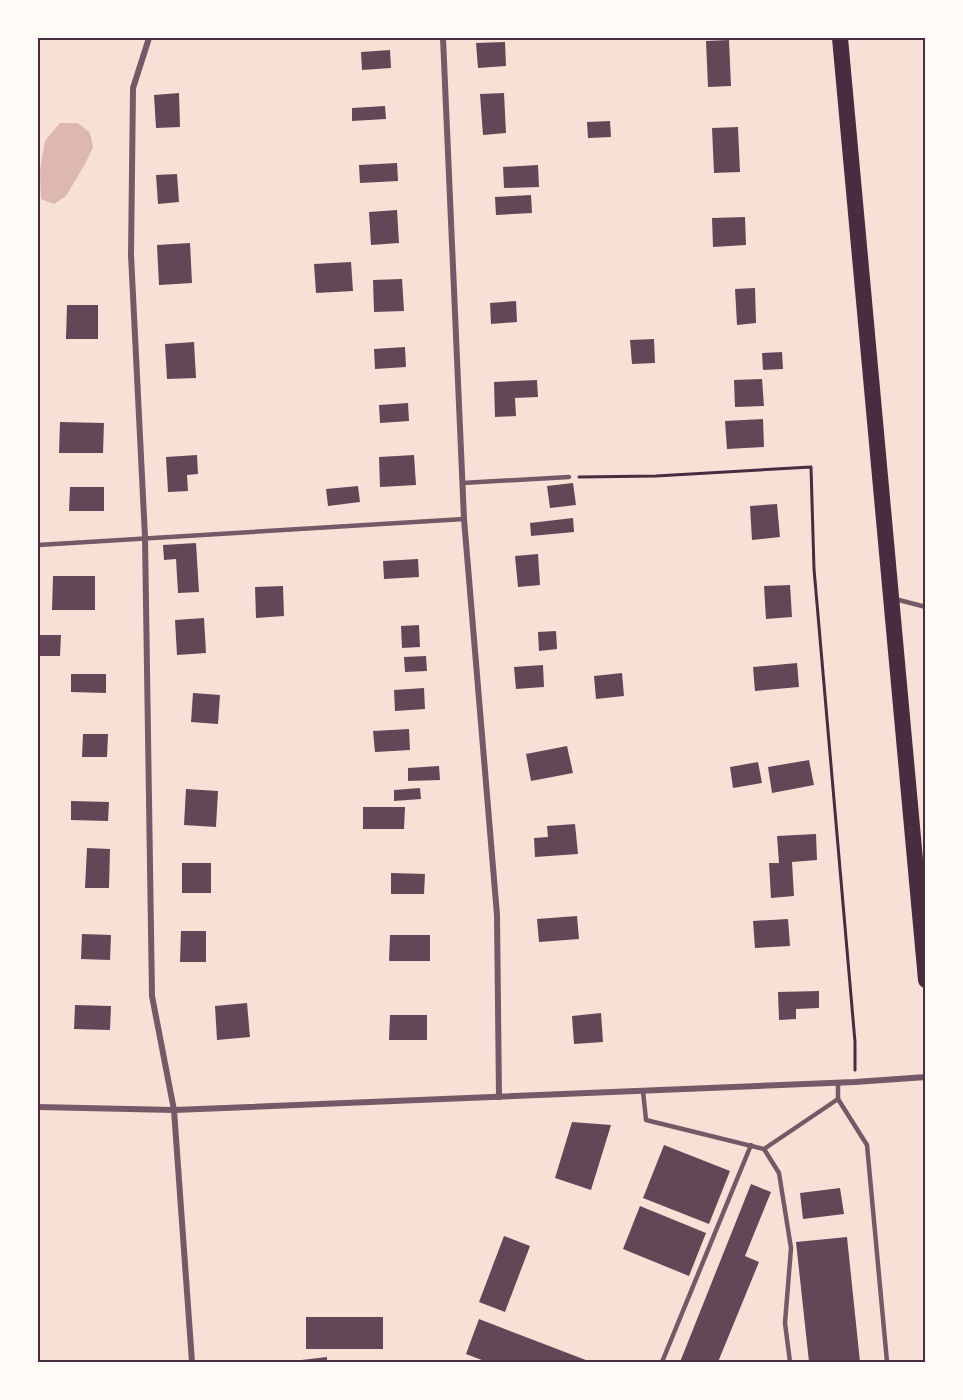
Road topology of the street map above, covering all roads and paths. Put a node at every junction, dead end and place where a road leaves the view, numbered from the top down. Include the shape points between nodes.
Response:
1 (149, 38) edge
2 (443, 38) edge
3 (840, 38) edge
4 (569, 477) joint
5 (462, 483) junction
6 (464, 519) junction
7 (145, 537) junction
8 (38, 545) edge
9 (892, 598) junction
10 (926, 607) edge
11 (926, 980) edge
12 (926, 1077) edge
13 (855, 1082) junction
14 (838, 1083) junction
15 (643, 1091) junction
16 (499, 1097) junction
17 (838, 1099) junction
18 (38, 1107) edge
19 (174, 1110) junction
20 (751, 1145) junction
21 (764, 1149) junction
22 (192, 1362) edge
23 (662, 1362) edge
24 (790, 1362) edge
25 (887, 1362) edge

1 - 7 street via 133,88 131,255
2 - 5 street
3 - 9 highway
4 - 5 lane
4 - 13 path via 811,467 814,568 855,1042
5 - 6 street
6 - 7 lane
6 - 16 street via 497,915
7 - 8 lane
7 - 19 street via 152,996
9 - 10 lane
9 - 11 highway
12 - 13 street
13 - 14 street
14 - 15 street
14 - 17 lane
15 - 16 street
15 - 20 lane via 646,1120
16 - 19 street
17 - 21 lane
17 - 25 lane via 867,1145
18 - 19 street
19 - 22 street
20 - 21 lane
20 - 23 lane
21 - 24 lane via 779,1173 792,1248 785,1323

